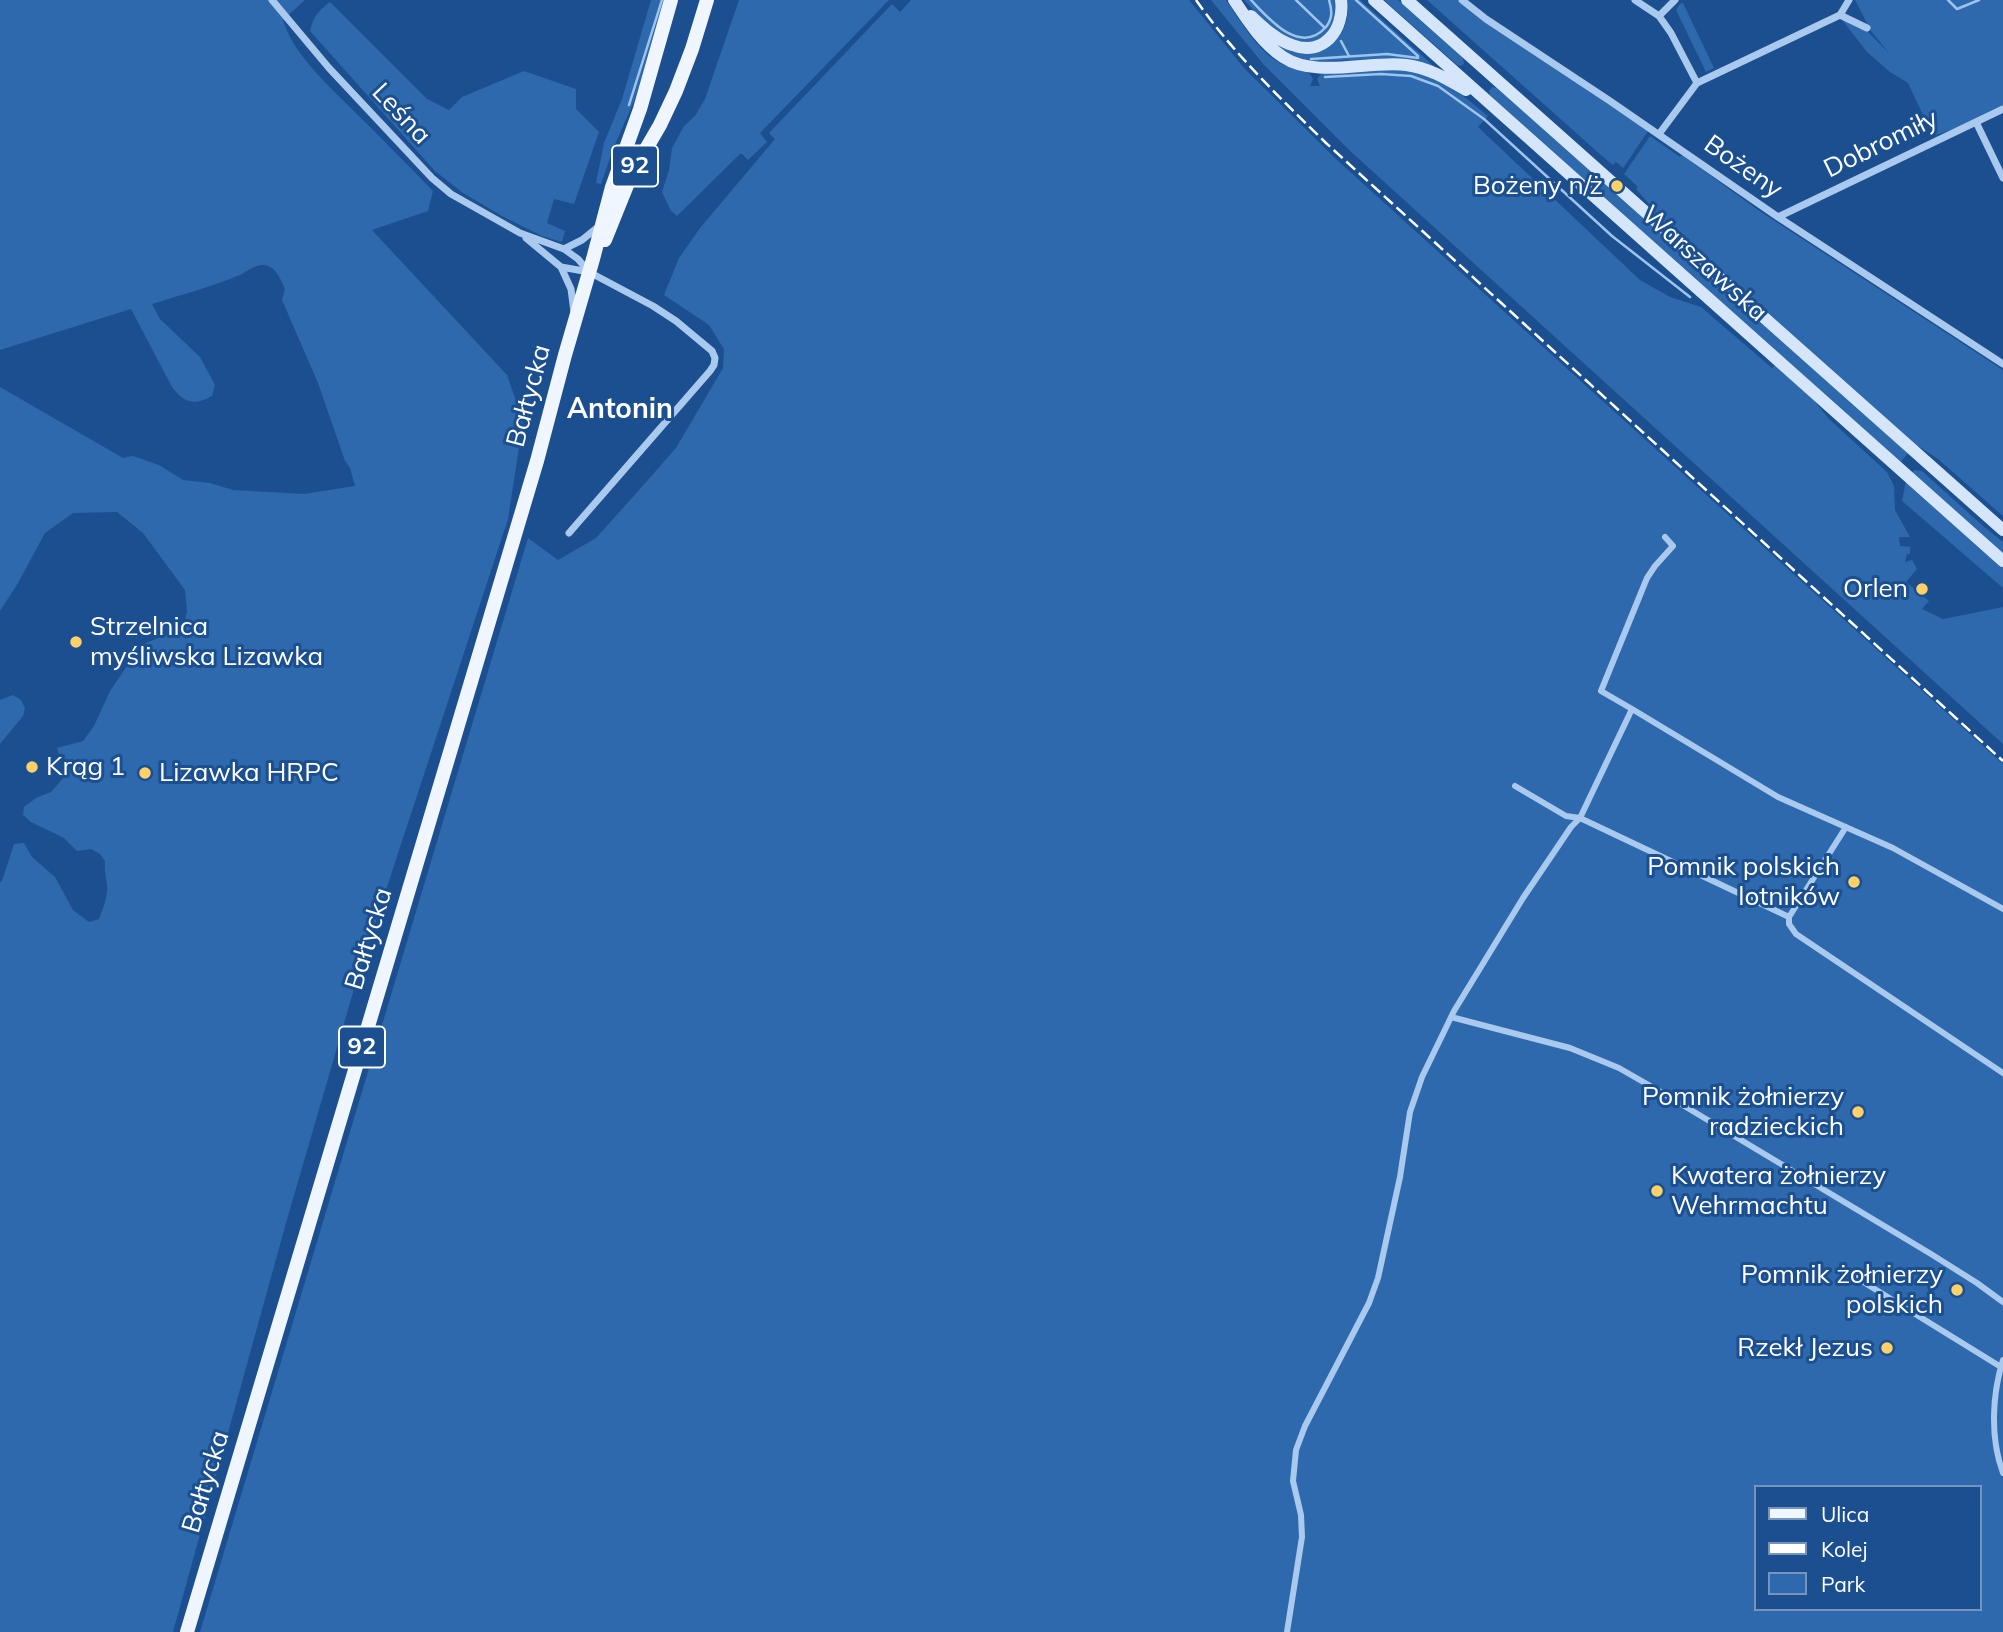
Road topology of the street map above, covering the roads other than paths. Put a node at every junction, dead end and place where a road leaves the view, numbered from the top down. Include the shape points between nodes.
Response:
1 (272, 0) edge
2 (671, 0) edge
3 (707, 0) edge
4 (1234, 0) edge
5 (1341, 0) edge
6 (1374, 0) edge
7 (1409, 0) edge
8 (1462, 0) edge
9 (1635, 0) edge
10 (1675, 0) edge
11 (1849, 0) edge
12 (1840, 15) junction
13 (1659, 16) junction
14 (1867, 28) dead end
15 (1697, 83) junction
16 (2003, 109) edge
17 (1509, 121) junction
18 (1976, 122) junction
19 (1659, 134) junction
20 (2003, 178) edge
21 (1778, 218) junction
22 (601, 224) junction
23 (520, 233) junction
24 (565, 249) junction
25 (591, 265) junction
26 (561, 267) junction
27 (575, 319) junction
28 (2003, 364) edge
29 (1918, 455) junction
30 (1902, 472) junction
31 (2003, 530) edge
32 (569, 533) dead end
33 (1665, 537) dead end
34 (2003, 561) edge
35 (1632, 709) junction
36 (1515, 786) dead end
37 (1580, 818) junction
38 (1846, 827) junction
39 (2003, 909) edge
40 (1789, 917) junction
41 (1451, 1017) junction
42 (2003, 1073) edge
43 (1852, 1275) dead end
44 (2003, 1302) edge
45 (2002, 1364) edge
46 (2003, 1473) edge
47 (187, 1632) edge
48 (1287, 1632) edge

1 - 23 street, Leśna via 328,68 432,178
2 - 22 main road, Bałtycka / 92
3 - 25 main road, Bałtycka / 92 via 676,91 635,166
4 - 5 main road via 1274,36 1305,48 1334,34 1341,18
4 - 17 main road via 1264,41 1294,63 1423,69 1468,91
6 - 17 main road, Warszawska
7 - 29 main road, Warszawska
8 - 19 street, Bożeny
9 - 13 street
10 - 13 street
11 - 12 street
12 - 14 street
12 - 15 street
13 - 15 street
15 - 19 street
16 - 18 street, Dobromiły
17 - 30 main road, Warszawska
18 - 20 street
18 - 21 street, Dobromiły
19 - 21 street, Bożeny
21 - 28 street, Bożeny
22 - 24 street
22 - 25 main road, Bałtycka / 92
23 - 24 street, Leśna
23 - 26 street, Leśna
24 - 25 street, Leśna
25 - 26 street
25 - 27 main road, Bałtycka / 92
25 - 32 street via 676,321 715,358 710,371
26 - 27 street
27 - 47 main road, Bałtycka / 92 via 537,461
29 - 30 main road
29 - 31 main road, Warszawska
30 - 34 main road, Warszawska
33 - 35 street via 1674,546 1647,578 1601,691
35 - 37 street
35 - 38 street via 1778,797
36 - 37 street via 1566,816
37 - 40 street
37 - 41 street via 1536,878
38 - 39 street
38 - 40 street
40 - 42 street via 1796,934
41 - 44 street via 1570,1048 1619,1068 1920,1247
41 - 48 street via 1410,1112 1378,1278 1296,1450 1293,1481 1302,1537
43 - 45 street
45 - 46 street via 1994,1438

